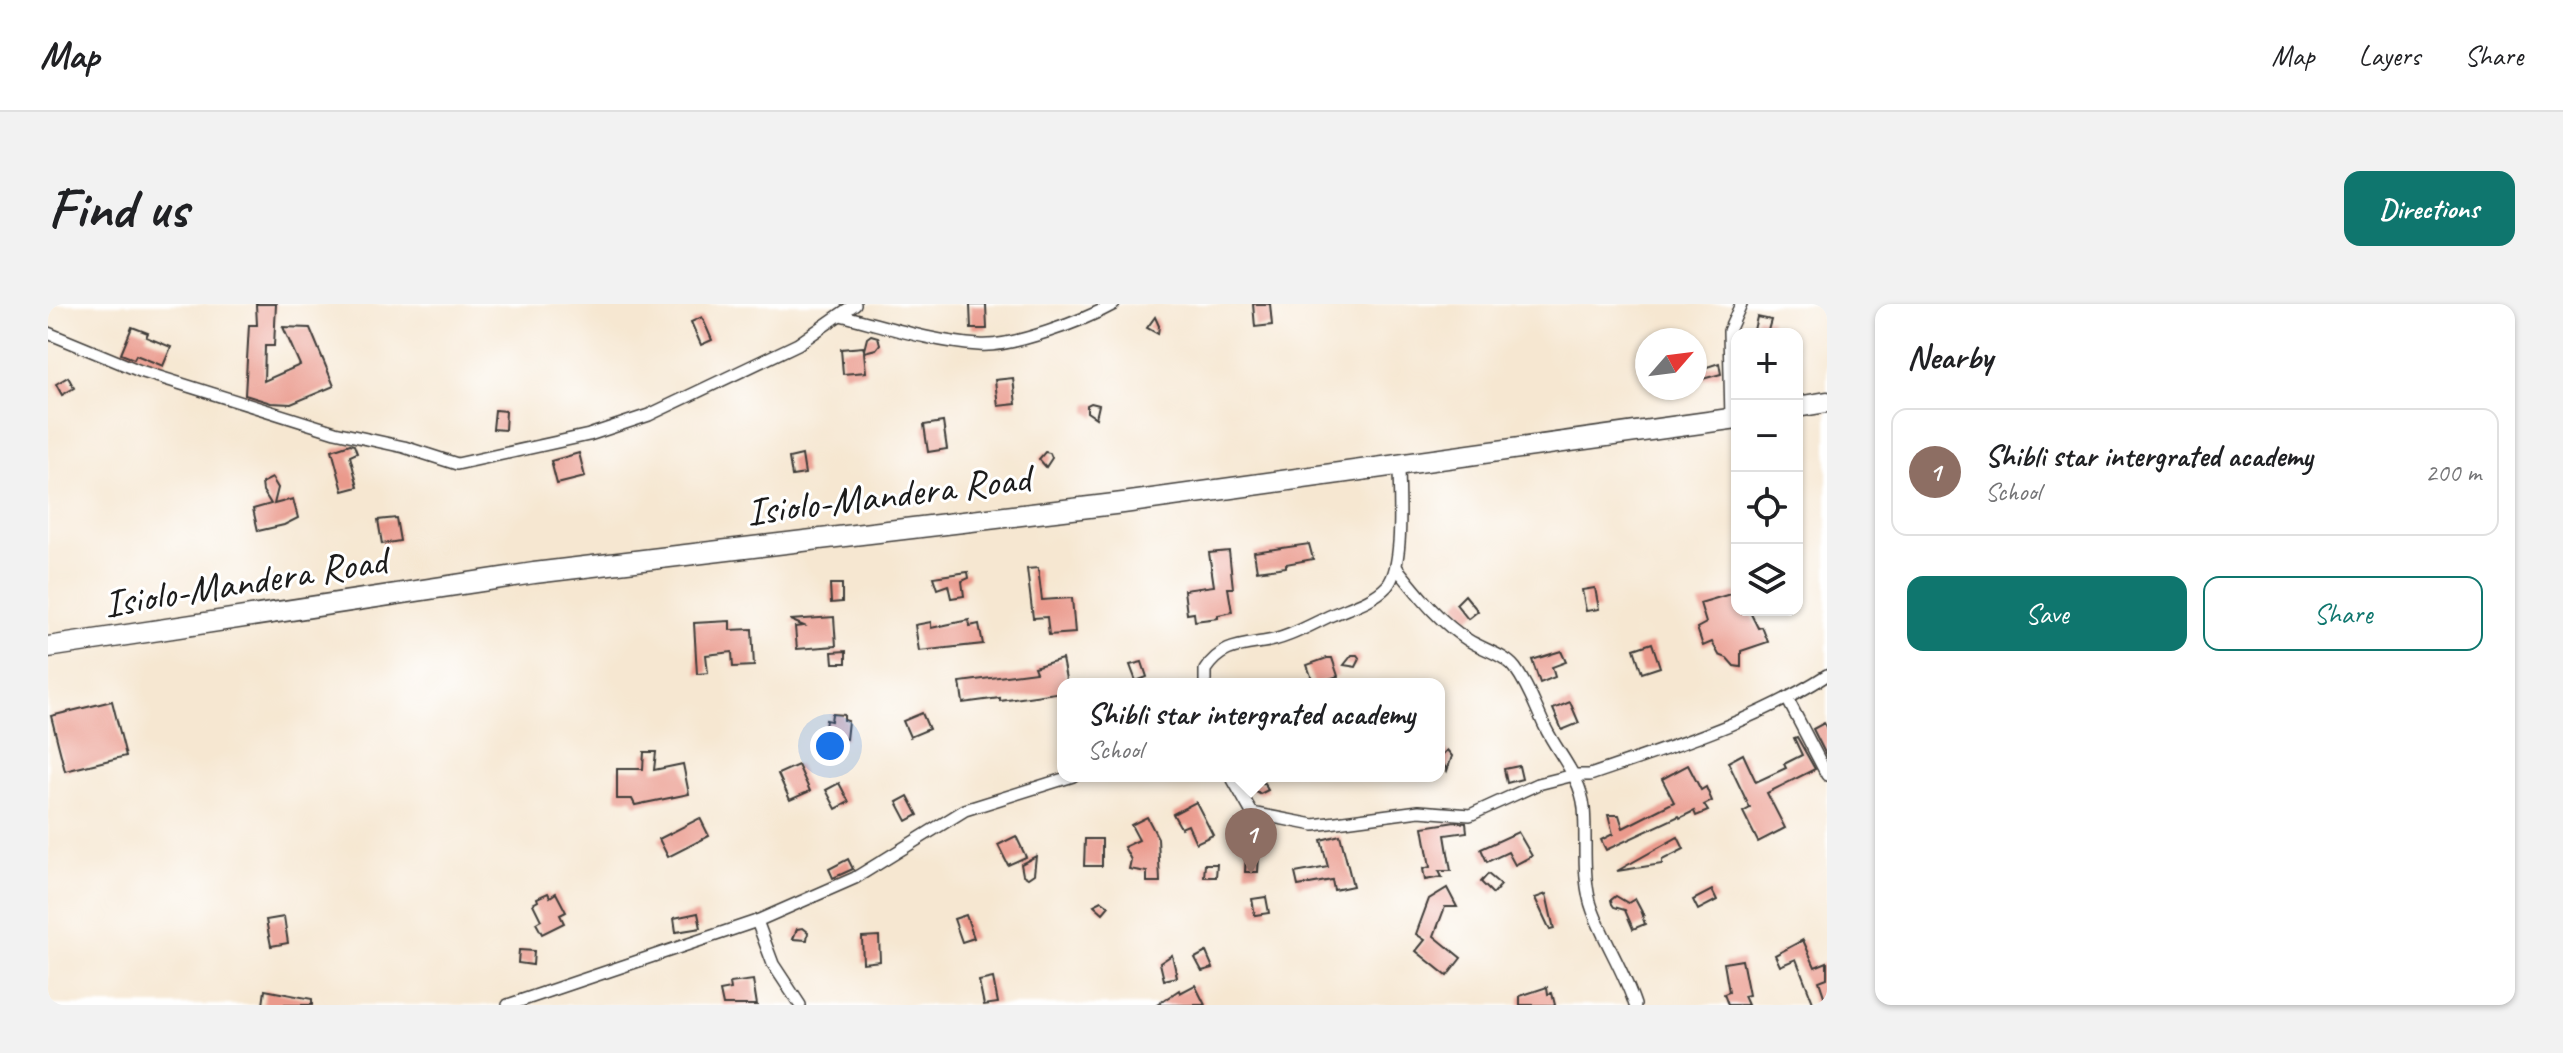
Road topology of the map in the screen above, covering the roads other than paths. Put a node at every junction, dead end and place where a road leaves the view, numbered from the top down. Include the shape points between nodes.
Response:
1 (855, 304) edge
2 (1114, 304) edge
3 (1741, 304) edge
4 (840, 315) junction
5 (48, 333) edge
6 (1733, 400) edge
7 (1827, 402) edge
8 (1803, 406) edge
9 (1731, 418) edge
10 (1399, 465) junction
11 (1396, 567) junction
12 (48, 647) edge
13 (1827, 675) edge
14 (1205, 678) edge
15 (1788, 700) junction
16 (1574, 775) junction
17 (1827, 775) edge
18 (1057, 781) edge
19 (1234, 782) edge
20 (757, 921) junction
21 (508, 1005) edge
22 (800, 1005) edge
23 (1635, 1005) edge

1 - 4 street
2 - 4 street via 1039,335 981,346
3 - 6 street via 1729,331
4 - 5 street via 798,344 649,415 589,435 457,464 140,371
7 - 8 highway
9 - 10 highway, Isiolo-Mandera Road
10 - 11 street
10 - 12 highway, Isiolo-Mandera Road via 534,573
11 - 14 street via 1388,585 1372,597 1286,635 1221,651 1205,670
11 - 16 street via 1428,606 1467,639 1512,664
13 - 15 street
15 - 16 street via 1677,745 1590,775
15 - 17 street
16 - 19 street via 1538,784 1470,815 1419,811 1314,825 1252,813
16 - 23 street via 1584,805 1592,910
18 - 20 street via 965,810 855,878
20 - 21 street
20 - 22 street via 773,964

